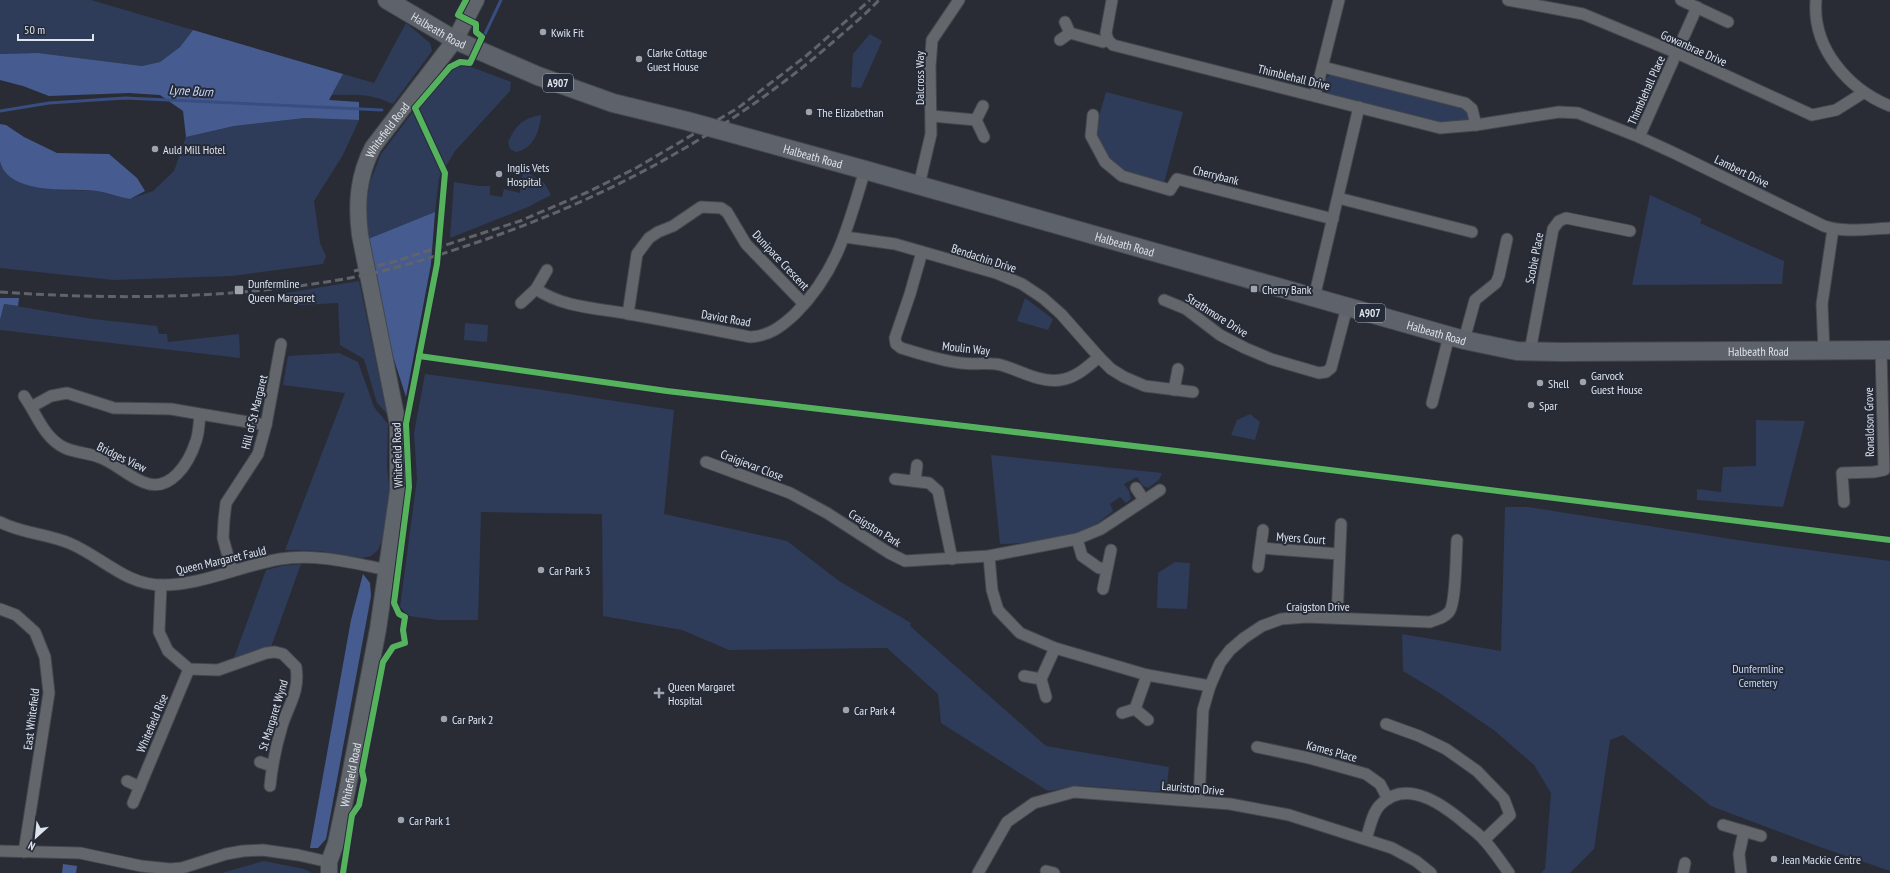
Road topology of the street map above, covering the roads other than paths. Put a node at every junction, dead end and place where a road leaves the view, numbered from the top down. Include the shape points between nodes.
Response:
1 (388, 0) edge
2 (476, 0) edge
3 (959, 0) edge
4 (1112, 0) edge
5 (1508, 0) edge
6 (1681, 0) edge
7 (1816, 0) edge
8 (1336, 1) edge
9 (1697, 7) junction
10 (1065, 22) dead end
11 (1728, 22) dead end
12 (1070, 33) junction
13 (455, 40) junction
14 (1060, 40) dead end
15 (1108, 40) junction
16 (1677, 53) junction
17 (1322, 67) junction
18 (1863, 92) junction
19 (1315, 96) junction
20 (983, 106) dead end
21 (1890, 106) edge
22 (1359, 107) junction
23 (1093, 115) dead end
24 (932, 116) junction
25 (976, 120) junction
26 (1476, 125) junction
27 (984, 137) dead end
28 (1639, 137) junction
29 (865, 170) junction
30 (919, 185) junction
31 (1338, 198) junction
32 (1333, 219) junction
33 (1890, 228) edge
34 (1833, 229) junction
35 (1630, 231) dead end
36 (1472, 232) dead end
37 (845, 237) junction
38 (1507, 238) dead end
39 (922, 252) junction
40 (547, 270) dead end
41 (536, 289) junction
42 (1314, 298) junction
43 (1164, 300) dead end
44 (521, 303) dead end
45 (804, 304) junction
46 (1347, 307) junction
47 (628, 314) junction
48 (1457, 338) junction
49 (281, 344) dead end
50 (1824, 350) junction
51 (1885, 350) edge
52 (1530, 351) junction
53 (1099, 357) junction
54 (1178, 369) dead end
55 (1174, 390) junction
56 (1194, 392) dead end
57 (24, 396) dead end
58 (1432, 403) dead end
59 (31, 407) junction
60 (200, 414) junction
61 (266, 425) junction
62 (706, 462) dead end
63 (917, 464) dead end
64 (895, 479) dead end
65 (915, 481) junction
66 (1136, 488) dead end
67 (1160, 490) dead end
68 (790, 493) joint
69 (1144, 500) junction
70 (1844, 502) dead end
71 (0, 522) edge
72 (1340, 524) dead end
73 (1263, 530) dead end
74 (1077, 539) junction
75 (1457, 540) dead end
76 (1262, 548) junction
77 (1111, 550) dead end
78 (1339, 554) junction
79 (989, 556) junction
80 (952, 558) junction
81 (1258, 567) dead end
82 (1107, 568) junction
83 (388, 570) junction
84 (232, 571) junction
85 (161, 585) junction
86 (1103, 589) dead end
87 (0, 609) edge
88 (1337, 618) junction
89 (1055, 648) junction
90 (189, 669) junction
91 (1147, 675) junction
92 (1024, 676) dead end
93 (1041, 679) junction
94 (1210, 686) junction
95 (1046, 697) dead end
96 (1135, 709) junction
97 (1122, 713) dead end
98 (1148, 720) dead end
99 (1386, 724) dead end
100 (1257, 747) dead end
101 (260, 762) dead end
102 (272, 766) junction
103 (127, 781) dead end
104 (270, 786) dead end
105 (140, 787) junction
106 (1388, 799) junction
107 (1199, 801) junction
108 (133, 803) dead end
109 (1723, 825) dead end
110 (1744, 831) junction
111 (1761, 836) dead end
112 (1366, 839) junction
113 (1484, 840) junction
114 (0, 851) edge
115 (24, 852) junction
116 (329, 868) edge
117 (182, 870) edge
118 (978, 873) edge
119 (1431, 873) edge
120 (1509, 873) edge
121 (1741, 873) edge

1 - 13 main road, Halbeath Road / A907
2 - 13 main road, Whitefield Road
3 - 24 street, Dalcross Way via 932,40
4 - 15 street via 1106,33
5 - 16 street, Gowanbrae Drive via 1583,14
6 - 9 street
7 - 18 street via 1817,21 1831,60
8 - 17 street
9 - 11 street
9 - 16 street, Thimblehall Place
10 - 12 street
12 - 14 street
12 - 15 street, Thimblehall Drive via 1103,42
13 - 29 main road, Halbeath Road / A907 via 541,77 613,103
13 - 83 main road, Whitefield Road via 373,148 366,161 359,189 360,235 398,425 398,491
15 - 19 street, Thimblehall Drive via 1113,45
16 - 18 street, Gowanbrae Drive via 1812,115 1836,110
16 - 28 street, Thimblehall Place
17 - 19 street
17 - 26 street, Thimblehall Drive via 1465,103 1472,109
18 - 21 street via 1872,99
19 - 22 street, Thimblehall Drive
20 - 25 street
22 - 26 street, Thimblehall Drive via 1440,128
22 - 31 street
23 - 32 street, Cherrybank via 1091,136 1106,162 1122,176 1170,190 1177,179
24 - 25 street, Dalcross Way
24 - 30 street, Dalcross Way via 931,134
25 - 27 street
26 - 28 street, Thimblehall Drive via 1569,112 1578,113
28 - 34 street, Lambert Drive
29 - 30 main road, Halbeath Road / A907
29 - 37 street, Daviot Road
30 - 42 main road, Halbeath Road / A907
31 - 32 street
31 - 36 street
32 - 42 street
33 - 34 street, Lambert Drive
34 - 50 street via 1822,304
35 - 52 street, Scobie Place via 1566,218 1558,221 1553,229
37 - 39 street, Bendachin Drive via 895,244
37 - 45 street, Daviot Road via 828,273
38 - 48 street via 1496,283 1475,300
39 - 53 street, Bendachin Drive via 996,273 1022,284 1061,314
39 - 53 street, Moulin Way via 895,338 896,344 902,348 963,364 978,362 1000,365 1042,379 1058,381 1079,374
40 - 41 street
41 - 44 street
41 - 47 street, Daviot Road via 548,298 567,305
42 - 46 main road, Halbeath Road / A907
43 - 46 street, Strathmore Drive via 1186,309 1220,335 1245,348 1271,359 1319,373 1331,368
45 - 47 street, Daviot Road via 773,332 758,336
45 - 47 street, Dunipace Crescent via 746,244 727,212 721,208 701,207 649,238 637,254
46 - 48 main road, Halbeath Road / A907
48 - 52 main road, Halbeath Road / A907 via 1498,348
48 - 58 street
49 - 61 street, Hill of St Margaret
50 - 51 main road, Halbeath Road / A907
50 - 52 main road, Halbeath Road / A907
51 - 70 street, Ronaldson Grove via 1884,470 1842,473
53 - 55 street, Bendachin Drive via 1111,369 1136,383
54 - 55 street
55 - 56 street, Bendachin Drive
57 - 59 street, Bridges View
59 - 60 street via 51,396 67,393 114,408 171,409
59 - 60 street, Bridges View via 51,439 66,448 100,458 144,482 157,485 168,482 186,464 196,441
60 - 61 street
61 - 84 street, Hill of St Margaret via 258,454 226,503 224,538
62 - 68 street, Craigievar Close
63 - 65 street
64 - 65 street
65 - 80 street via 929,483 938,491
66 - 69 street
67 - 69 street, Craigston Park
68 - 80 street, Craigston Park via 905,561
69 - 74 street, Craigston Park via 1101,529
71 - 85 street, Queen Margaret Fauld via 71,544 129,578
72 - 78 street, Myers Court
73 - 76 street, Myers Court
74 - 79 street, Craigston Park
74 - 82 street via 1082,556 1099,568
75 - 88 street, Craigston Drive via 1454,600 1451,610 1442,618 1430,622
76 - 78 street, Myers Court
76 - 81 street, Myers Court
77 - 82 street
78 - 88 street, Myers Court
79 - 80 street, Craigston Park
79 - 89 street via 992,590 998,610 1020,633
82 - 86 street
83 - 84 street, Queen Margaret Fauld via 305,557 280,559
83 - 116 main road, Whitefield Road via 347,791
84 - 85 street, Queen Margaret Fauld via 191,582
85 - 90 street via 159,632 168,651
87 - 115 street, East Whitefield via 16,615 35,632 45,657 49,693
88 - 94 street, Craigston Drive via 1287,619 1262,626 1230,650 1220,663
89 - 91 street
89 - 93 street
90 - 102 street, St Margaret Wynd via 218,670 275,652 283,654 296,667 297,686 282,725
90 - 105 street, Whitefield Rise
91 - 94 street
91 - 96 street
92 - 93 street
93 - 95 street
94 - 107 street, Craigston Drive via 1203,710
96 - 97 street
96 - 98 street
99 - 113 street via 1446,749 1477,771 1504,799 1510,815
100 - 106 street, Kames Place via 1366,774 1380,784
101 - 102 street, St Margaret Wynd
102 - 104 street, St Margaret Wynd
103 - 105 street
105 - 108 street, Whitefield Rise
106 - 112 street via 1375,813
106 - 113 street via 1401,793 1434,800 1453,812
107 - 112 street, Lauriston Drive via 1289,815
107 - 118 street, Lauriston Drive via 1074,792 1034,803 1007,822
109 - 110 street
110 - 111 street
110 - 121 street via 1739,854
112 - 119 street, Lauriston Drive via 1392,848 1416,861
113 - 120 street
114 - 115 street
115 - 117 street via 80,853 141,866
116 - 117 street via 298,855 263,850 226,854

